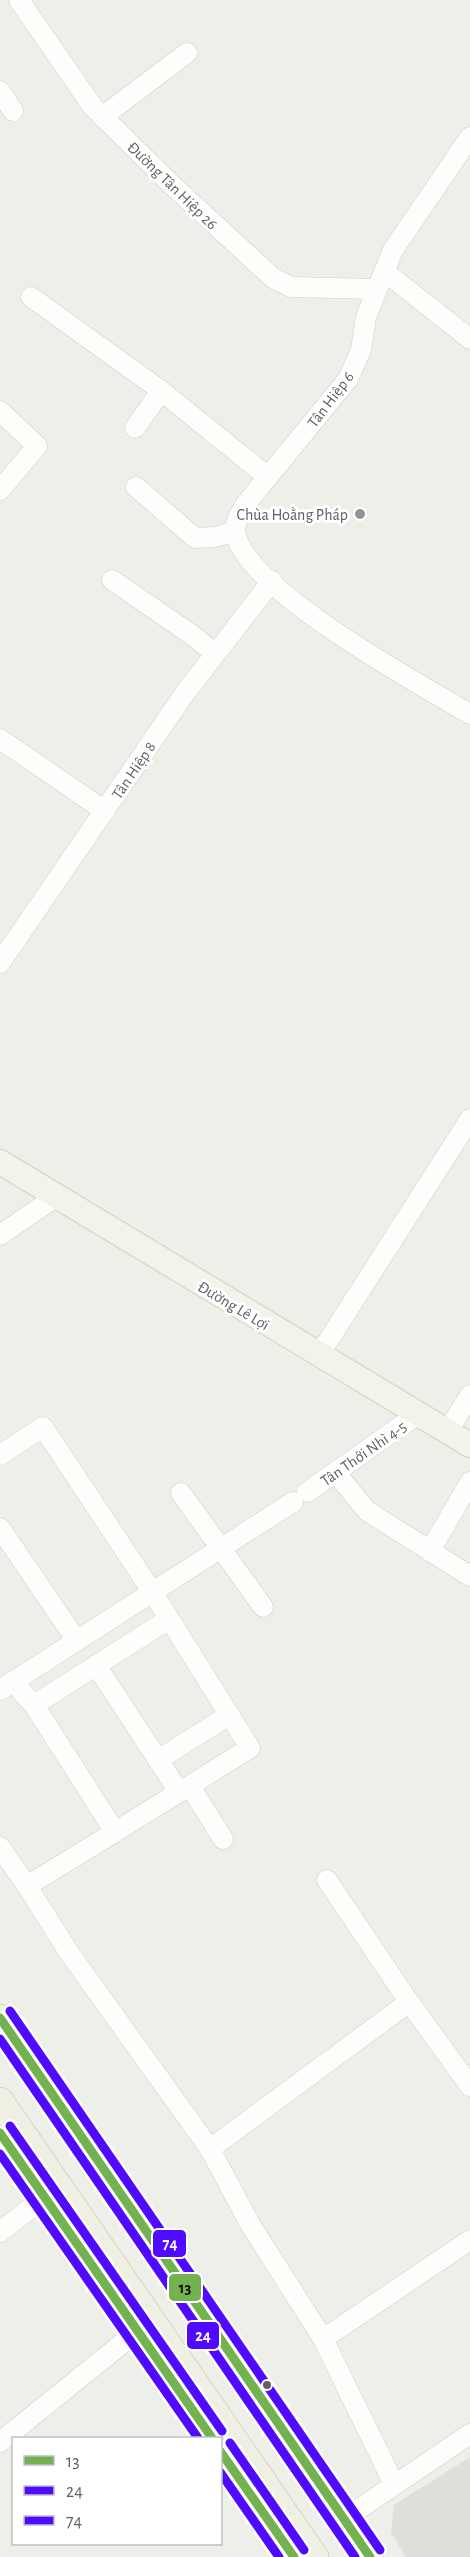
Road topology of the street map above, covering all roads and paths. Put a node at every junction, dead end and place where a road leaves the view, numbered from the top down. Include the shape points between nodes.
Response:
1 (19, 0) edge
2 (187, 53) dead end
3 (0, 91) edge
4 (13, 111) dead end
5 (102, 117) junction
6 (470, 137) edge
7 (380, 280) junction
8 (31, 297) dead end
9 (470, 339) edge
10 (161, 391) junction
11 (0, 411) edge
12 (135, 428) dead end
13 (268, 477) junction
14 (136, 487) dead end
15 (0, 490) edge
16 (235, 531) junction
17 (112, 580) dead end
18 (272, 581) junction
19 (214, 653) junction
20 (470, 714) edge
21 (0, 739) edge
22 (105, 811) junction
23 (0, 963) edge
24 (470, 1119) edge
25 (0, 1162) edge
26 (57, 1196) junction
27 (0, 1235) edge
28 (319, 1355) junction
29 (470, 1395) edge
30 (418, 1414) junction
31 (448, 1431) junction
32 (470, 1445) edge
33 (0, 1455) edge
34 (336, 1473) junction
35 (470, 1482) edge
36 (181, 1493) dead end
37 (0, 1528) edge
38 (222, 1548) junction
39 (430, 1551) junction
40 (470, 1576) edge
41 (153, 1593) junction
42 (263, 1607) dead end
43 (169, 1619) junction
44 (77, 1641) junction
45 (96, 1665) junction
46 (6, 1686) edge
47 (34, 1704) junction
48 (229, 1715) junction
49 (158, 1760) junction
50 (185, 1789) junction
51 (115, 1832) junction
52 (223, 1839) dead end
53 (0, 1847) edge
54 (327, 1880) dead end
55 (27, 1886) junction
56 (410, 2002) junction
57 (0, 2018) edge
58 (0, 2049) edge
59 (470, 2086) edge
60 (0, 2101) edge
61 (0, 2133) edge
62 (210, 2148) junction
63 (45, 2197) junction
64 (0, 2232) edge
65 (470, 2241) edge
66 (139, 2330) junction
67 (323, 2339) junction
68 (470, 2434) edge
69 (212, 2437) edge
70 (0, 2442) edge
71 (222, 2452) edge
72 (394, 2484) junction
73 (338, 2524) junction
74 (304, 2555) edge
75 (351, 2557) edge
76 (370, 2557) edge

1 - 5 street, Đường Tân Hiệp 26
2 - 5 street
3 - 4 street
5 - 7 street, Đường Tân Hiệp 26 via 273,278 291,287
6 - 7 street, Tân Hiệp 6 via 393,250
7 - 9 street
7 - 13 street, Tân Hiệp 6 via 366,316 357,361 348,379
8 - 10 street
10 - 12 street
10 - 13 street
11 - 15 street via 38,446
13 - 16 street, Tân Hiệp 6 via 245,505
14 - 16 street via 195,538
16 - 18 street via 242,548
17 - 19 street
18 - 19 street, Tân Hiệp 8
18 - 20 street via 315,621
19 - 22 street, Tân Hiệp 8
21 - 22 street
22 - 23 street, Tân Hiệp 8
24 - 28 street
25 - 26 main road, Đường Lê Lợi
26 - 27 street
26 - 28 main road, Đường Lê Lợi
28 - 30 main road, Đường Lê Lợi
29 - 31 street
30 - 31 main road, Đường Lê Lợi
30 - 34 street, Tân Thới Nhì 4-5
31 - 32 main road, Đường Lê Lợi
33 - 41 street via 43,1427
34 - 38 street, Tân Thới Nhì 4-5
34 - 39 street via 367,1511
35 - 39 street
36 - 38 street
37 - 44 street
38 - 41 street, Tân Thới Nhì 4-5
38 - 42 street
39 - 40 street
41 - 43 street
41 - 44 street, Tân Thới Nhì 4-5
43 - 45 street
43 - 48 street
44 - 46 street, Tân Thới Nhì 4-5
45 - 47 street
45 - 49 street
46 - 47 street
47 - 51 street
48 - 49 street
48 - 50 street via 250,1748
49 - 50 street
50 - 51 street
50 - 52 street
51 - 55 street
53 - 55 street
54 - 56 street
55 - 62 street via 70,1954
56 - 59 street
56 - 62 street
57 - 73 highway
58 - 73 highway
60 - 74 highway
61 - 63 highway
62 - 67 street via 250,2224
63 - 64 street
63 - 66 highway
65 - 67 street
66 - 69 highway
66 - 70 street
67 - 72 street
68 - 72 street
71 - 74 highway
72 - 73 street
73 - 74 highway
73 - 75 highway
73 - 76 highway

